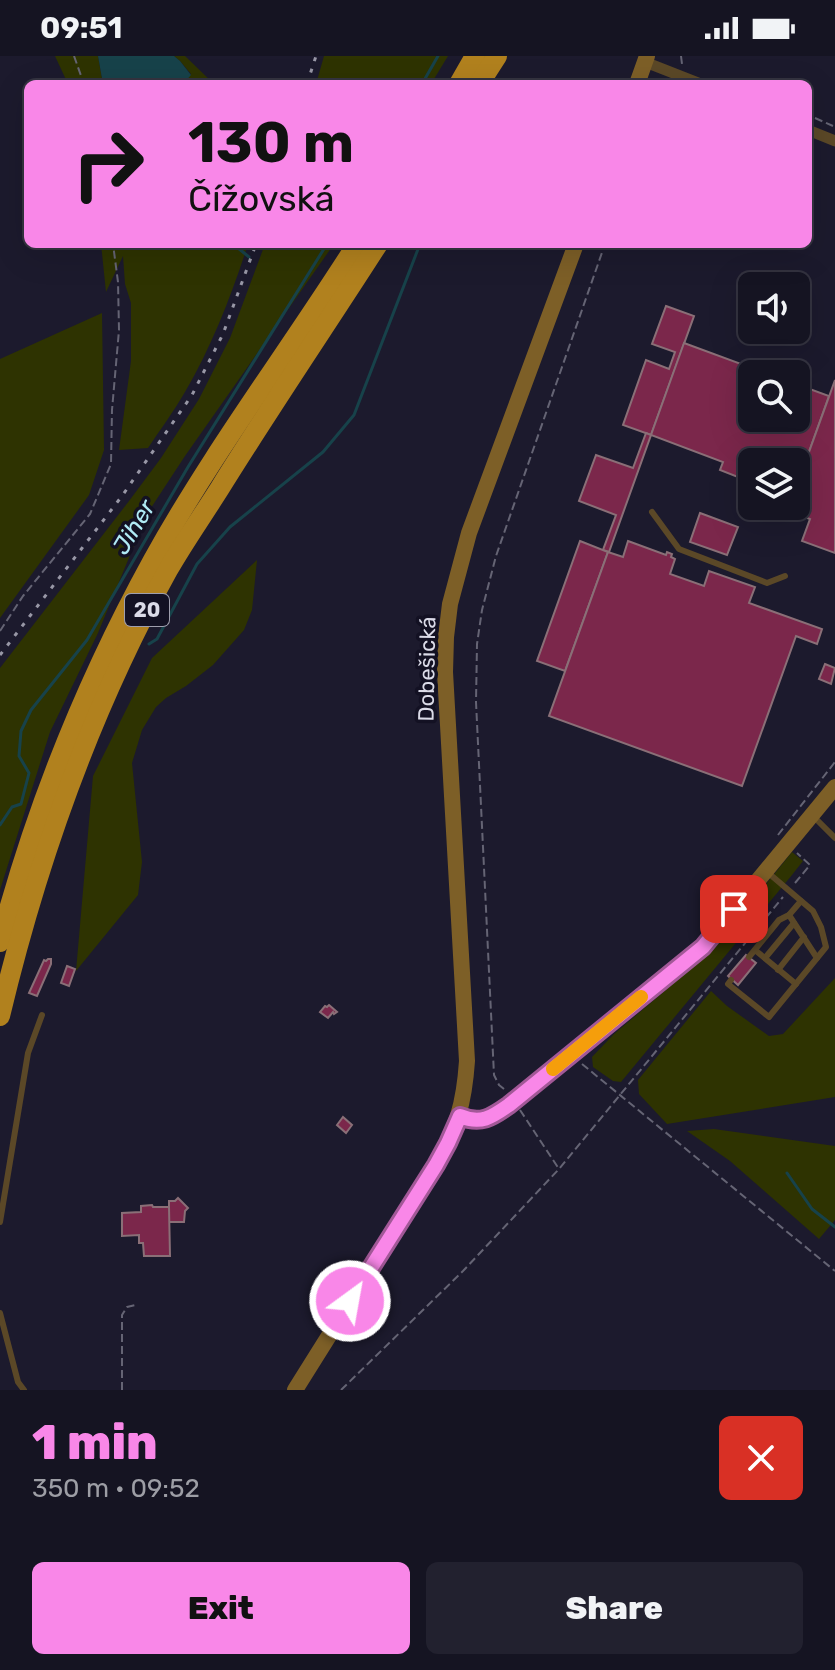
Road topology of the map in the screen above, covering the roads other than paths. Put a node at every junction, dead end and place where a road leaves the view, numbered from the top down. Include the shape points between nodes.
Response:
1 (475, 56) edge
2 (497, 56) edge
3 (646, 59) edge
4 (461, 80) edge
5 (482, 80) edge
6 (638, 80) edge
7 (692, 80) edge
8 (812, 132) edge
9 (835, 141) edge
10 (354, 248) edge
11 (375, 248) edge
12 (575, 248) edge
13 (652, 512) dead end
14 (785, 576) dead end
15 (835, 787) edge
16 (812, 815) junction
17 (835, 838) edge
18 (766, 871) junction
19 (801, 901) junction
20 (789, 915) junction
21 (794, 923) junction
22 (804, 937) junction
23 (0, 942) edge
24 (755, 950) junction
25 (749, 957) dead end
26 (765, 958) junction
27 (817, 958) junction
28 (778, 970) junction
29 (731, 980) dead end
30 (796, 984) junction
31 (42, 1015) dead end
32 (0, 1016) edge
33 (460, 1116) junction
34 (0, 1222) edge
35 (0, 1313) edge
36 (18, 1382) junction
37 (11, 1389) edge
38 (24, 1390) edge
39 (295, 1390) edge

1 - 4 highway
2 - 5 highway
3 - 6 street
3 - 7 street
8 - 9 street
10 - 23 highway, 20 via 194,491 115,633 50,786
11 - 32 highway, 20 via 229,473 139,625 67,793
12 - 33 street, Dobešická via 469,533 450,604 445,672 467,1061
13 - 14 lane via 679,549 767,583
15 - 16 street
16 - 17 lane
16 - 18 street
18 - 19 lane
18 - 33 street via 703,947 514,1101 480,1120
19 - 20 lane
19 - 27 lane via 821,927 826,947
20 - 21 lane
20 - 24 lane
21 - 22 lane
21 - 26 lane
22 - 27 lane
22 - 28 lane
24 - 25 lane
24 - 26 lane
26 - 28 lane
27 - 30 lane
28 - 30 lane
29 - 30 lane via 728,984 769,1017
31 - 34 lane via 25,1067
33 - 39 street, Dobešická via 436,1165
35 - 36 lane
36 - 37 lane
36 - 38 lane

